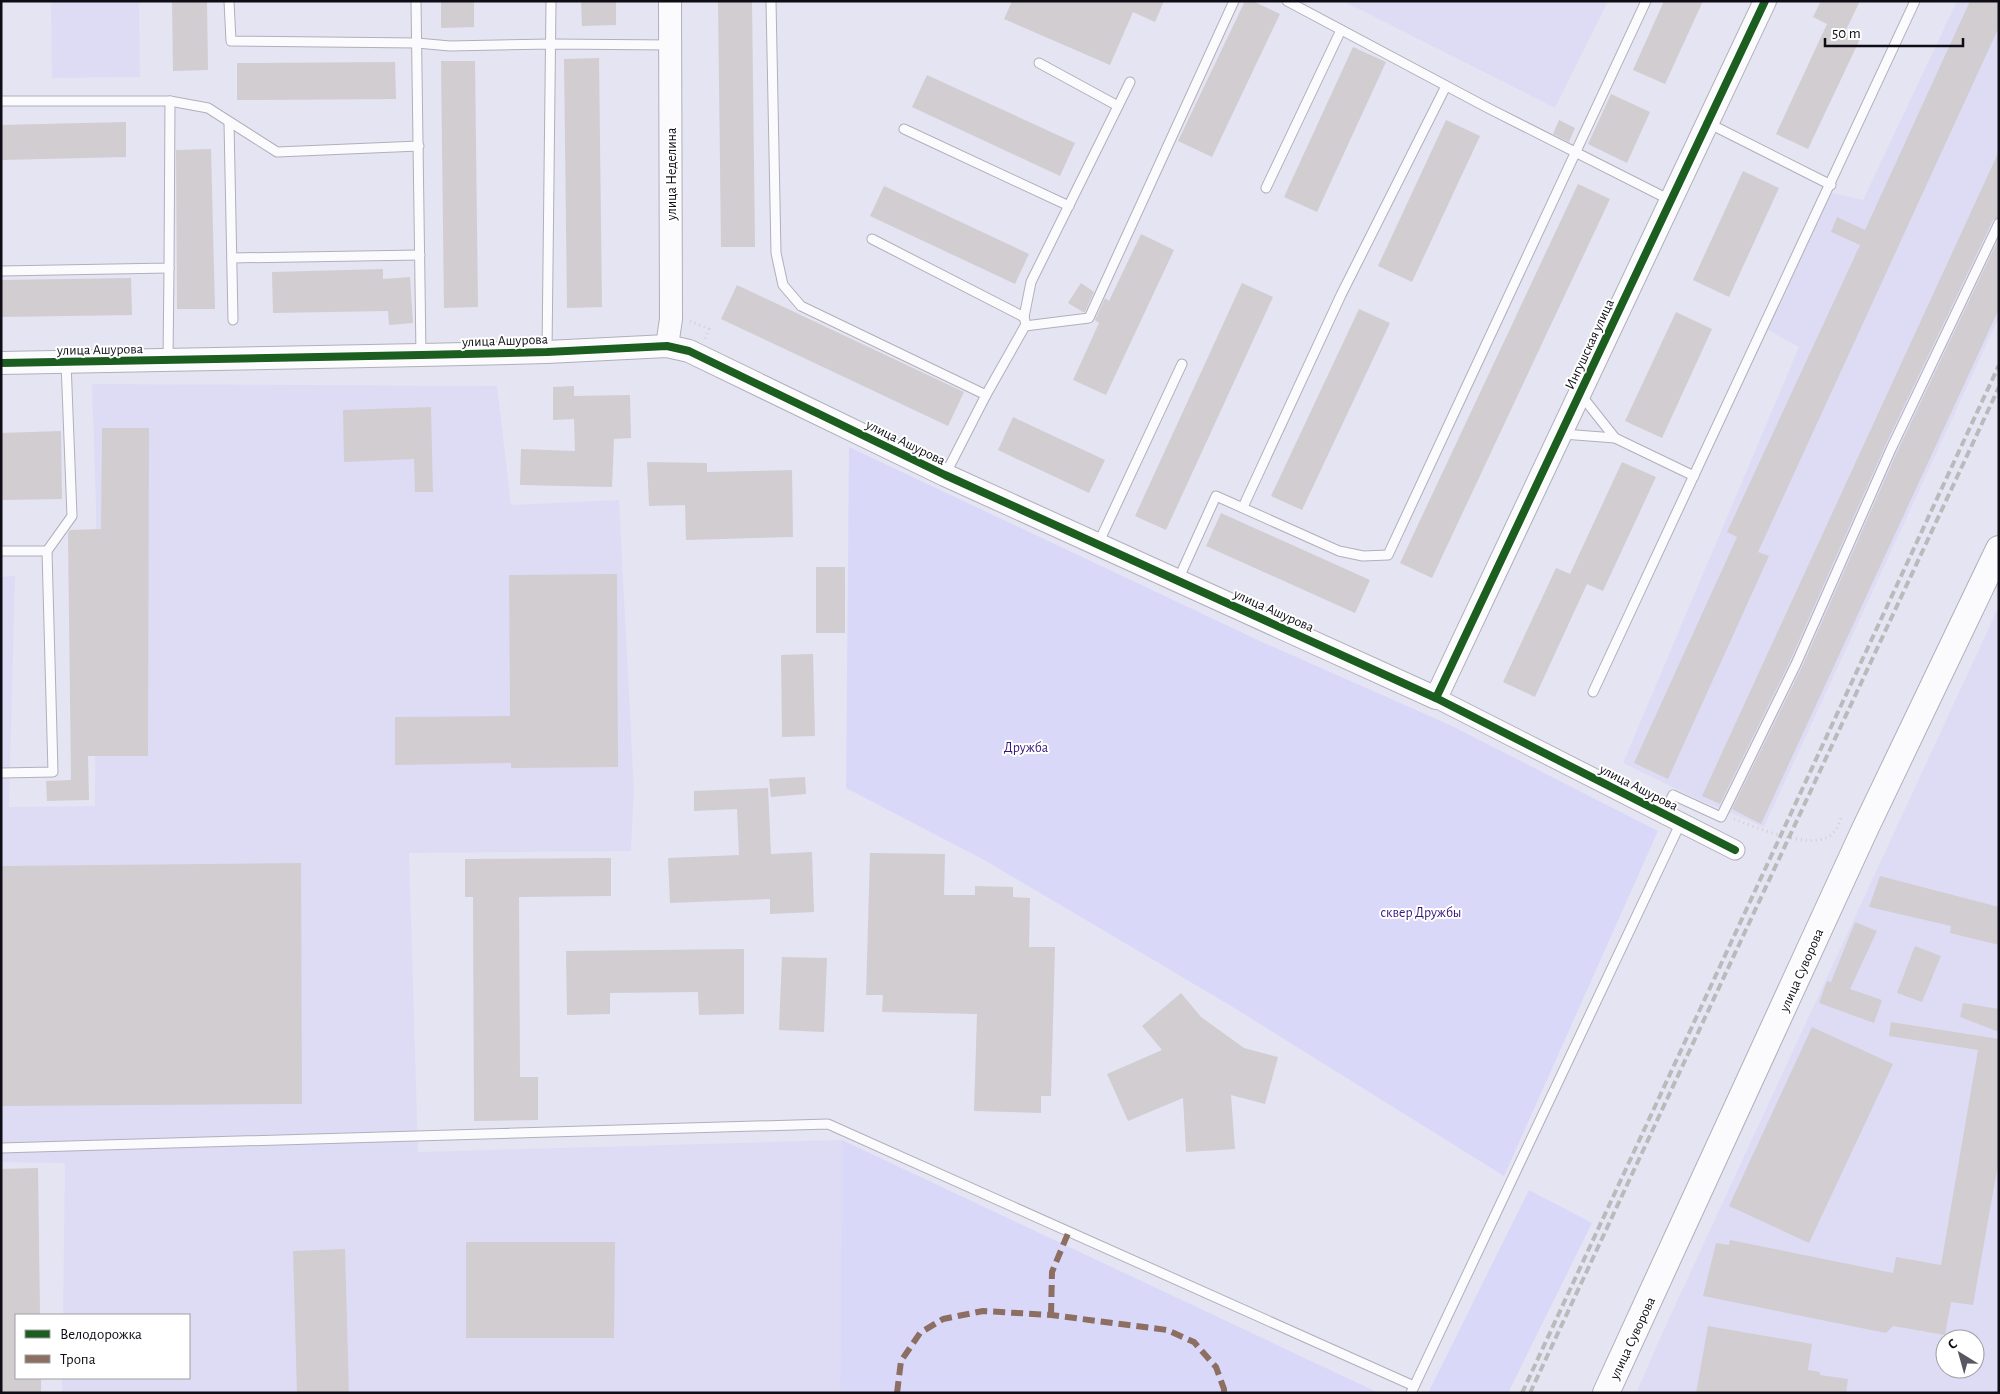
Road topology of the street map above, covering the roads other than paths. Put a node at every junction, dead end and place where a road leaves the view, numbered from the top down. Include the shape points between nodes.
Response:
1 (230, 1) edge
2 (416, 1) edge
3 (551, 1) edge
4 (670, 1) edge
5 (772, 1) edge
6 (1234, 1) edge
7 (1287, 1) edge
8 (1646, 1) edge
9 (1765, 1) edge
10 (1915, 1) edge
11 (1340, 30) junction
12 (417, 43) junction
13 (552, 44) junction
14 (671, 45) junction
15 (1039, 63) dead end
16 (1130, 82) dead end
17 (1446, 86) junction
18 (1, 101) edge
19 (170, 101) junction
20 (1118, 106) junction
21 (229, 122) junction
22 (1708, 123) junction
23 (904, 129) dead end
24 (419, 146) junction
25 (1576, 153) junction
26 (1831, 185) junction
27 (1266, 188) dead end
28 (1671, 201) junction
29 (1069, 206) junction
30 (1999, 223) edge
31 (872, 239) dead end
32 (420, 255) junction
33 (232, 258) junction
34 (169, 268) junction
35 (1, 272) edge
36 (233, 320) dead end
37 (1025, 321) junction
38 (667, 346) junction
39 (547, 352) junction
40 (421, 355) junction
41 (168, 360) junction
42 (66, 362) junction
43 (1, 363) edge
44 (1182, 364) dead end
45 (1580, 393) junction
46 (986, 395) junction
47 (1561, 433) junction
48 (1615, 438) junction
49 (945, 475) junction
50 (1694, 476) junction
51 (1243, 507) junction
52 (1098, 544) junction
53 (1999, 549) edge
54 (1, 551) edge
55 (47, 551) junction
56 (1178, 580) junction
57 (1593, 692) dead end
58 (1436, 698) junction
59 (1, 773) edge
60 (1673, 817) junction
61 (1735, 850) dead end
62 (1, 1148) edge
63 (1413, 1389) edge
64 (1606, 1393) edge

1 - 12 lane via 231,41
2 - 12 lane
3 - 13 lane
4 - 14 street, улица Неделина
5 - 46 lane via 776,254 783,285 802,306
6 - 37 lane via 1089,318
7 - 11 lane
8 - 25 lane
9 - 22 street, Ингушская улица
10 - 26 lane
11 - 17 lane
11 - 27 lane
12 - 13 lane via 450,46
12 - 24 lane
13 - 14 lane
13 - 39 lane
14 - 38 street, улица Неделина via 671,319
15 - 20 lane
16 - 20 lane
17 - 25 lane
17 - 51 lane via 1341,295
18 - 19 lane
19 - 21 lane via 208,108
19 - 34 lane
20 - 29 lane
21 - 24 lane via 277,152
21 - 33 lane
22 - 26 lane
22 - 28 street, Ингушская улица
23 - 29 lane
24 - 32 lane
25 - 28 lane
25 - 51 lane via 1388,555 1363,556 1340,551
26 - 50 lane
28 - 45 street, Ингушская улица
29 - 37 lane via 1031,282
30 - 60 lane via 1891,449 1796,664 1721,818 1673,795
31 - 37 lane
32 - 33 lane
32 - 40 lane
33 - 36 lane
34 - 35 lane
34 - 41 lane
37 - 46 lane
38 - 39 street, улица Ашурова
38 - 49 street, улица Ашурова via 689,351
39 - 40 street, улица Ашурова
40 - 41 street, улица Ашурова
41 - 42 street, улица Ашурова
42 - 43 street, улица Ашурова
42 - 55 lane via 72,516
44 - 52 lane
45 - 47 street, Ингушская улица
45 - 48 lane
46 - 49 lane
47 - 48 lane
47 - 58 street, Ингушская улица
48 - 50 lane
49 - 52 street, улица Ашурова
50 - 57 lane
51 - 56 lane via 1216,496
52 - 56 street, улица Ашурова
53 - 64 main road, улица Суворова via 1865,829
54 - 55 lane
55 - 59 lane via 53,772
56 - 58 street, улица Ашурова
58 - 60 street, улица Ашурова
60 - 61 street, улица Ашурова
60 - 63 lane
62 - 63 lane via 828,1124

